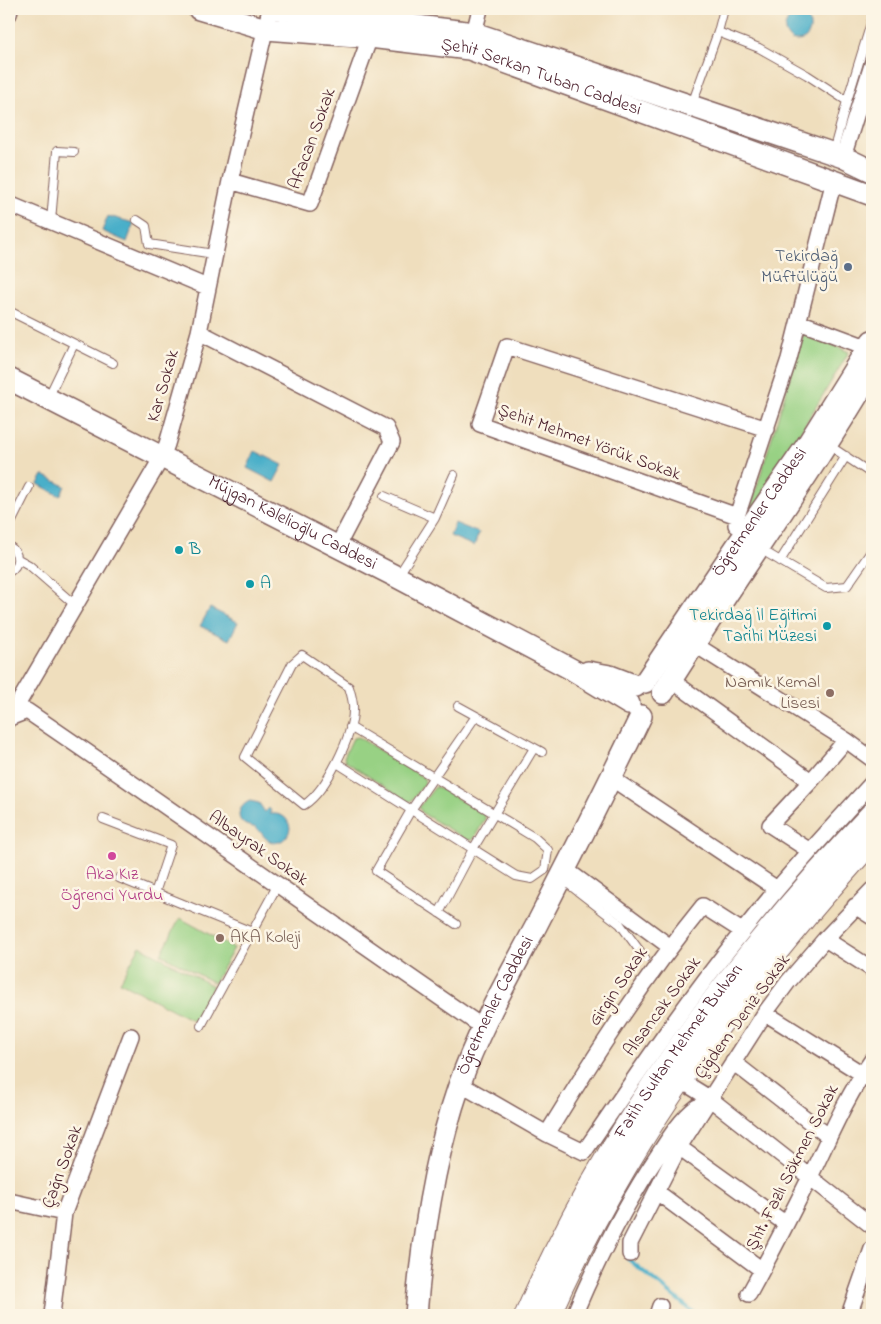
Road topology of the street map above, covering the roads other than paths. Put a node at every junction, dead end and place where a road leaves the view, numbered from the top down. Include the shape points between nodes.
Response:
1 (10, 9) edge
2 (199, 9) edge
3 (278, 9) edge
4 (480, 9) edge
5 (724, 9) edge
6 (9, 14) edge
7 (268, 19) edge
8 (872, 20) edge
9 (718, 32) junction
10 (474, 33) junction
11 (370, 37) junction
12 (872, 65) edge
13 (846, 101) junction
14 (691, 107) junction
15 (74, 152) dead end
16 (837, 155) junction
17 (872, 170) edge
18 (834, 180) junction
19 (230, 181) junction
20 (872, 195) edge
21 (9, 204) edge
22 (137, 220) dead end
23 (51, 222) junction
24 (214, 254) junction
25 (207, 287) junction
26 (9, 311) edge
27 (799, 322) junction
28 (198, 332) junction
29 (74, 344) junction
30 (871, 346) edge
31 (113, 363) dead end
32 (872, 371) edge
33 (9, 380) edge
34 (47, 400) junction
35 (767, 430) junction
36 (828, 444) junction
37 (846, 456) junction
38 (162, 457) junction
39 (872, 474) edge
40 (454, 476) dead end
41 (29, 487) dead end
42 (384, 496) dead end
43 (736, 516) junction
44 (435, 518) junction
45 (9, 527) edge
46 (9, 546) edge
47 (337, 547) junction
48 (736, 547) junction
49 (759, 548) junction
50 (872, 550) edge
51 (18, 559) junction
52 (780, 561) junction
53 (9, 572) edge
54 (397, 577) junction
55 (76, 605) junction
56 (694, 644) junction
57 (667, 686) junction
58 (638, 697) junction
59 (458, 706) dead end
60 (476, 716) junction
61 (9, 718) edge
62 (350, 727) junction
63 (846, 740) junction
64 (534, 748) junction
65 (542, 752) dead end
66 (872, 759) edge
67 (337, 763) junction
68 (434, 777) junction
69 (611, 778) junction
70 (811, 781) junction
71 (872, 783) edge
72 (411, 810) junction
73 (494, 813) junction
74 (872, 814) edge
75 (104, 819) dead end
76 (872, 840) edge
77 (473, 849) junction
78 (810, 851) junction
79 (558, 874) junction
80 (119, 878) dead end
81 (278, 886) junction
82 (777, 889) junction
83 (872, 890) edge
84 (155, 893) junction
85 (855, 906) junction
86 (439, 913) junction
87 (872, 917) edge
88 (456, 924) dead end
89 (252, 932) junction
90 (742, 932) junction
91 (825, 939) junction
92 (669, 946) junction
93 (646, 958) dead end
94 (872, 969) edge
95 (765, 1013) junction
96 (202, 1026) dead end
97 (484, 1028) junction
98 (131, 1036) dead end
99 (872, 1060) edge
100 (732, 1062) junction
101 (867, 1078) edge
102 (680, 1080) junction
103 (460, 1084) junction
104 (709, 1098) junction
105 (547, 1134) junction
106 (828, 1136) junction
107 (679, 1146) junction
108 (810, 1177) junction
109 (657, 1192) junction
110 (9, 1201) edge
111 (64, 1213) junction
112 (786, 1224) junction
113 (872, 1226) edge
114 (872, 1249) edge
115 (630, 1254) dead end
116 (762, 1270) junction
117 (749, 1294) dead end
118 (52, 1315) edge
119 (416, 1315) edge
120 (528, 1315) edge
121 (548, 1315) edge
122 (574, 1315) edge
123 (849, 1315) edge

1 - 6 street
2 - 7 main road, Şehit Serkan Tuban Caddesi
3 - 10 main road, Şehit Serkan Tuban Caddesi
4 - 10 street
5 - 9 lane
7 - 11 main road, Şehit Serkan Tuban Caddesi
7 - 19 street, Kar Sokak
8 - 13 lane
9 - 13 lane via 759,48
9 - 14 lane
10 - 14 main road, Şehit Serkan Tuban Caddesi
11 - 18 main road, Şehit Serkan Tuban Caddesi via 470,49
11 - 19 street, Afacan Sokak via 310,204
12 - 16 street
13 - 16 lane
14 - 16 main road, Şehit Serkan Tuban Caddesi
15 - 23 lane via 56,151
16 - 17 main road, Şehit Serkan Tuban Caddesi
16 - 18 main road
18 - 20 main road, Şehit Serkan Tuban Caddesi
18 - 27 street
19 - 24 street, Kar Sokak
21 - 23 street
22 - 24 lane via 146,226 149,244
23 - 25 street
24 - 25 street, Kar Sokak
25 - 28 street, Kar Sokak
26 - 29 lane
27 - 30 street
27 - 35 street
28 - 38 street, Kar Sokak
28 - 47 street via 386,428 392,442
29 - 31 lane
29 - 34 lane
30 - 48 main road, Öğretmenler Caddesi
32 - 36 main road, Öğretmenler Caddesi
33 - 34 main road, Müjgan Kalelioğlu Caddesi
34 - 38 main road, Müjgan Kalelioğlu Caddesi
35 - 43 street
35 - 43 street, Şehit Mehmet Yörük Sokak via 507,346 480,424
36 - 37 lane
36 - 49 main road, Öğretmenler Caddesi
37 - 39 lane
37 - 52 lane
38 - 47 main road, Müjgan Kalelioğlu Caddesi
38 - 55 street, Kar Sokak
40 - 44 lane
41 - 45 lane
42 - 44 lane
43 - 48 street
44 - 54 lane
46 - 51 lane via 15,550
47 - 54 main road, Müjgan Kalelioğlu Caddesi
48 - 58 main road, Öğretmenler Caddesi
49 - 52 lane
49 - 56 main road, Öğretmenler Caddesi
50 - 52 lane via 847,586 826,588
51 - 53 lane
51 - 55 lane
54 - 58 main road, Müjgan Kalelioğlu Caddesi via 573,670
55 - 61 street, Kar Sokak
56 - 57 main road, Öğretmenler Caddesi
56 - 63 street
57 - 58 main road, Müjgan Kalelioğlu Caddesi via 656,684
57 - 58 main road, Öğretmenler Caddesi via 664,704 653,716
57 - 70 street
58 - 69 main road, Öğretmenler Caddesi
59 - 60 lane
60 - 64 lane
60 - 68 lane
61 - 81 street, Albayrak Sokak via 27,711
62 - 67 lane
62 - 67 lane via 353,710 349,687 302,656 292,664 245,756 304,805 313,799
62 - 68 lane
63 - 66 street
63 - 70 street
64 - 65 lane
64 - 73 lane
67 - 72 lane
68 - 72 lane
68 - 73 lane
69 - 79 main road, Öğretmenler Caddesi
69 - 82 street
70 - 78 street via 770,825
71 - 78 street, Alsancak Sokak
72 - 77 lane
72 - 86 lane via 376,871
73 - 77 lane
73 - 79 lane via 535,838 548,850
74 - 120 main road, Fatih Sultan Mehmet Bulvarı via 723,987 675,1054 583,1201 548,1266
75 - 84 lane via 171,845
76 - 102 main road, Fatih Sultan Mehmet Bulvarı via 755,976
77 - 79 lane via 516,876 532,879
77 - 86 lane
78 - 82 street, Alsancak Sokak
79 - 92 street
79 - 93 lane via 620,924
79 - 97 main road, Öğretmenler Caddesi
80 - 84 lane
81 - 89 lane
81 - 97 street, Albayrak Sokak
82 - 90 street, Alsancak Sokak
83 - 85 street, Çiğdem Deniz Sokak
84 - 89 lane
85 - 87 street
85 - 91 street, Çiğdem Deniz Sokak
86 - 88 lane
89 - 96 lane
90 - 92 street, Girgin Sokak via 703,906
90 - 105 street, Alsancak Sokak via 641,1068 584,1152
91 - 94 street
91 - 95 street, Çiğdem Deniz Sokak
92 - 105 street, Girgin Sokak
95 - 100 street, Çiğdem Deniz Sokak
95 - 101 street
97 - 103 main road, Öğretmenler Caddesi
98 - 111 street, Çağrı Sokak
99 - 101 street, Şht. Fazlı Sökmen Sokak
100 - 104 street, Çiğdem Deniz Sokak
100 - 106 street
101 - 106 street, Şht. Fazlı Sökmen Sokak
102 - 104 street, Çiğdem Deniz Sokak
102 - 121 main road, Fatih Sultan Mehmet Bulvarı via 597,1213
103 - 105 street, Alsancak Sokak
103 - 119 main road, Öğretmenler Caddesi via 423,1240
104 - 107 street
104 - 108 street
104 - 122 street via 689,1113 641,1180 592,1271
106 - 108 street, Şht. Fazlı Sökmen Sokak
107 - 109 street
107 - 112 street
108 - 112 street, Şht. Fazlı Sökmen Sokak
108 - 113 street
109 - 115 street via 630,1243
109 - 116 street
110 - 111 street
111 - 118 street, Çağrı Sokak
112 - 116 street, Şht. Fazlı Sökmen Sokak
114 - 123 street
116 - 117 street, Şht. Fazlı Sökmen Sokak

